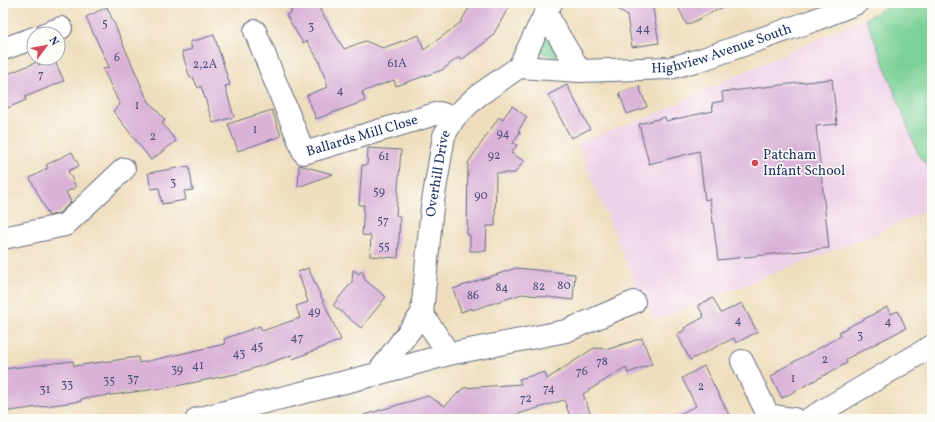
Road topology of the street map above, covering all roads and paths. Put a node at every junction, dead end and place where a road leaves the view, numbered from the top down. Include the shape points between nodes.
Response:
1 (858, 3) edge
2 (549, 8) edge
3 (255, 31) dead end
4 (26, 41) edge
5 (3, 49) edge
6 (519, 67) junction
7 (580, 71) junction
8 (454, 118) junction
9 (124, 169) dead end
10 (3, 238) edge
11 (634, 302) dead end
12 (422, 314) junction
13 (932, 346) edge
14 (449, 354) junction
15 (742, 361) dead end
16 (377, 374) junction
17 (197, 419) edge
18 (794, 419) edge
19 (809, 419) edge

1 - 7 street, Highview Avenue South via 710,57 670,68
2 - 6 street, Overhill Drive
2 - 7 street via 554,28
3 - 8 street, Ballards Mill Close via 304,153 439,113
4 - 5 street
6 - 7 street
6 - 8 street, Overhill Drive via 476,97
8 - 12 street, Overhill Drive via 444,136 432,206
9 - 10 street via 65,225
11 - 14 street via 566,331
12 - 14 street
12 - 16 street
13 - 19 street
14 - 16 street
15 - 18 street via 768,415
16 - 17 street

